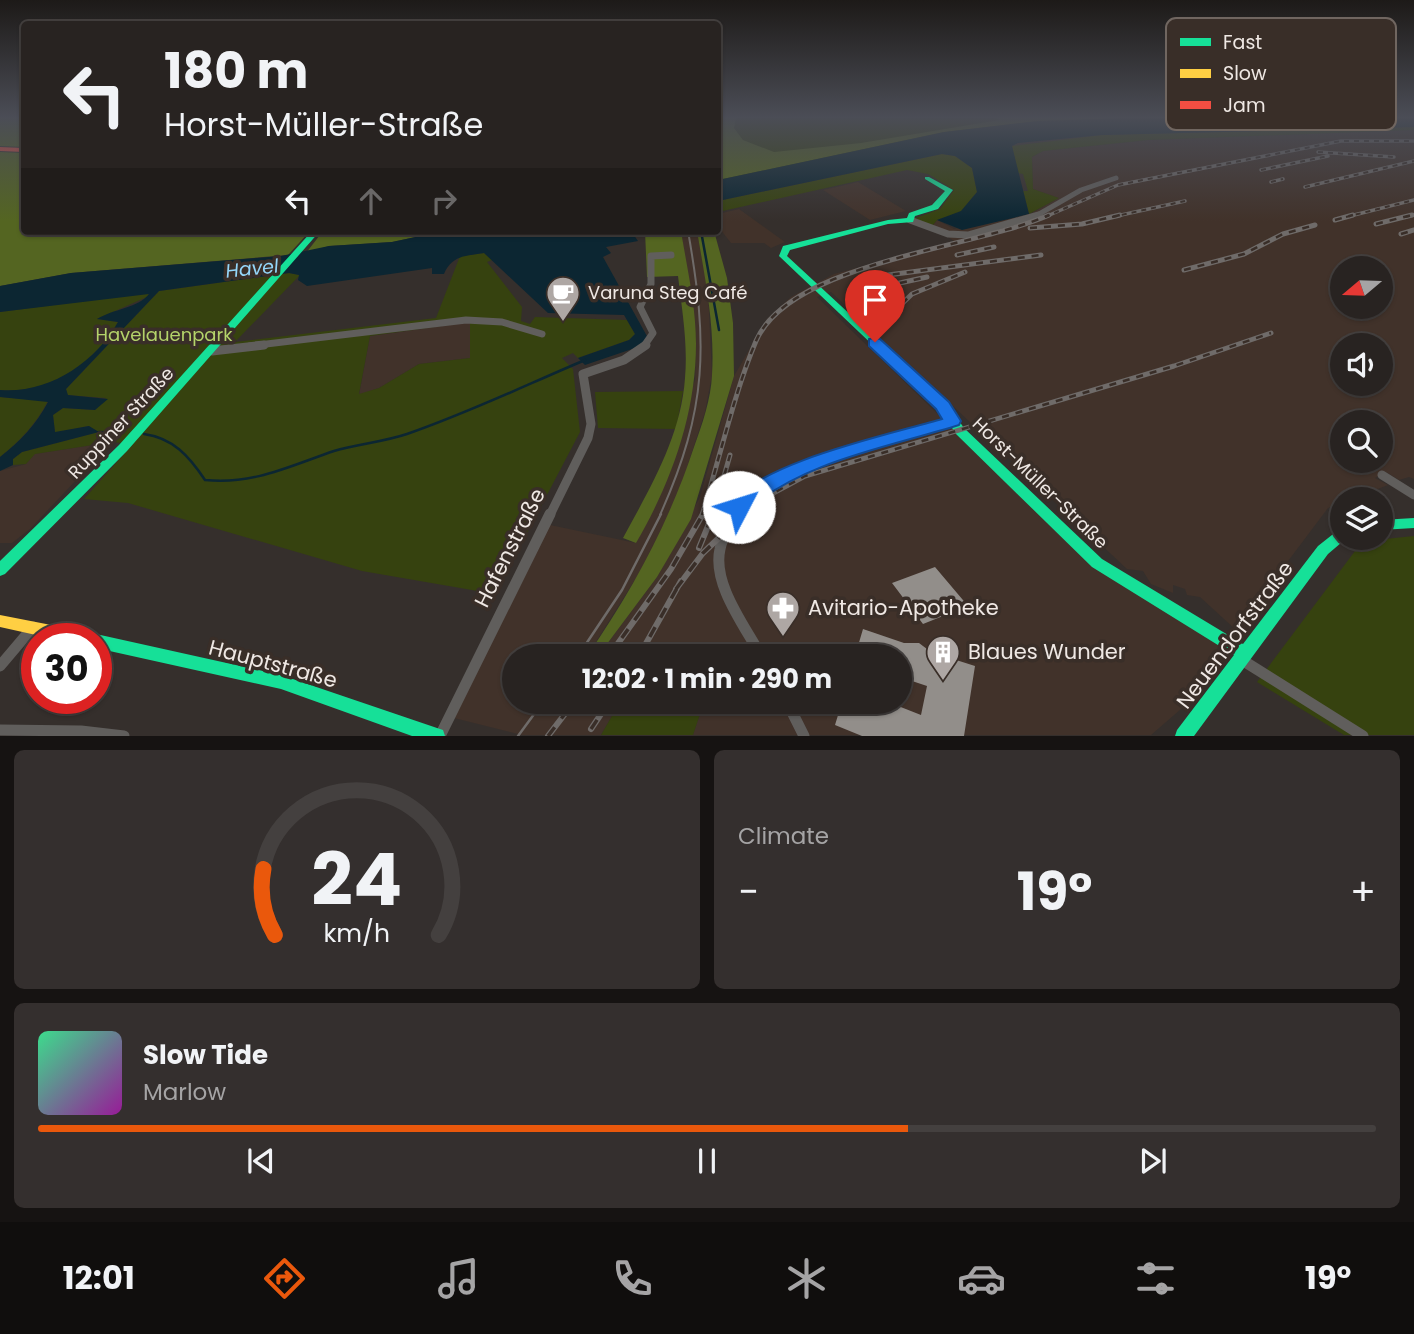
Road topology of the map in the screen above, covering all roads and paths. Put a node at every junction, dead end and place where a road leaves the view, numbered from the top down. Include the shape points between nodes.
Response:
1 (927, 178) dead end
2 (1116, 178) dead end
3 (910, 220) junction
4 (312, 235) edge
5 (671, 255) dead end
6 (542, 334) dead end
7 (212, 351) junction
8 (952, 421) junction
9 (1382, 474) dead end
10 (1414, 495) edge
11 (1414, 523) edge
12 (1393, 524) edge
13 (1330, 546) edge
14 (0, 570) edge
15 (0, 621) edge
16 (21, 625) edge
17 (21, 641) edge
18 (755, 644) edge
19 (112, 645) edge
20 (1244, 657) junction
21 (0, 666) edge
22 (794, 714) edge
23 (0, 730) edge
24 (124, 736) edge
25 (438, 736) edge
26 (804, 736) edge
27 (1182, 736) edge
28 (1363, 736) edge

1 - 3 main road, Horst-Müller-Straße via 948,187 948,193 935,207 912,215
2 - 3 street, Horst-Müller-Straße via 1082,190 1035,217 973,234 948,234
3 - 8 main road, Horst-Müller-Straße via 786,248 782,256 943,406
4 - 7 main road, Ruppiner Straße
5 - 25 street, Hafenstraße via 651,256 651,284 640,307 653,333 650,344 583,373 591,424 588,438
6 - 7 street via 502,322 466,320
7 - 14 main road, Ruppiner Straße via 67,507
8 - 18 street via 796,469 759,488 739,507 720,547 718,564 724,586
8 - 20 main road, Horst-Müller-Straße via 1097,563 1185,614
9 - 10 street
11 - 12 main road
13 - 20 main road, Neuendorfstraße
15 - 16 main road
17 - 21 street
19 - 25 main road, Hauptstraße via 281,682
20 - 27 main road, Neuendorfstraße
20 - 28 street
22 - 26 street
23 - 24 street

